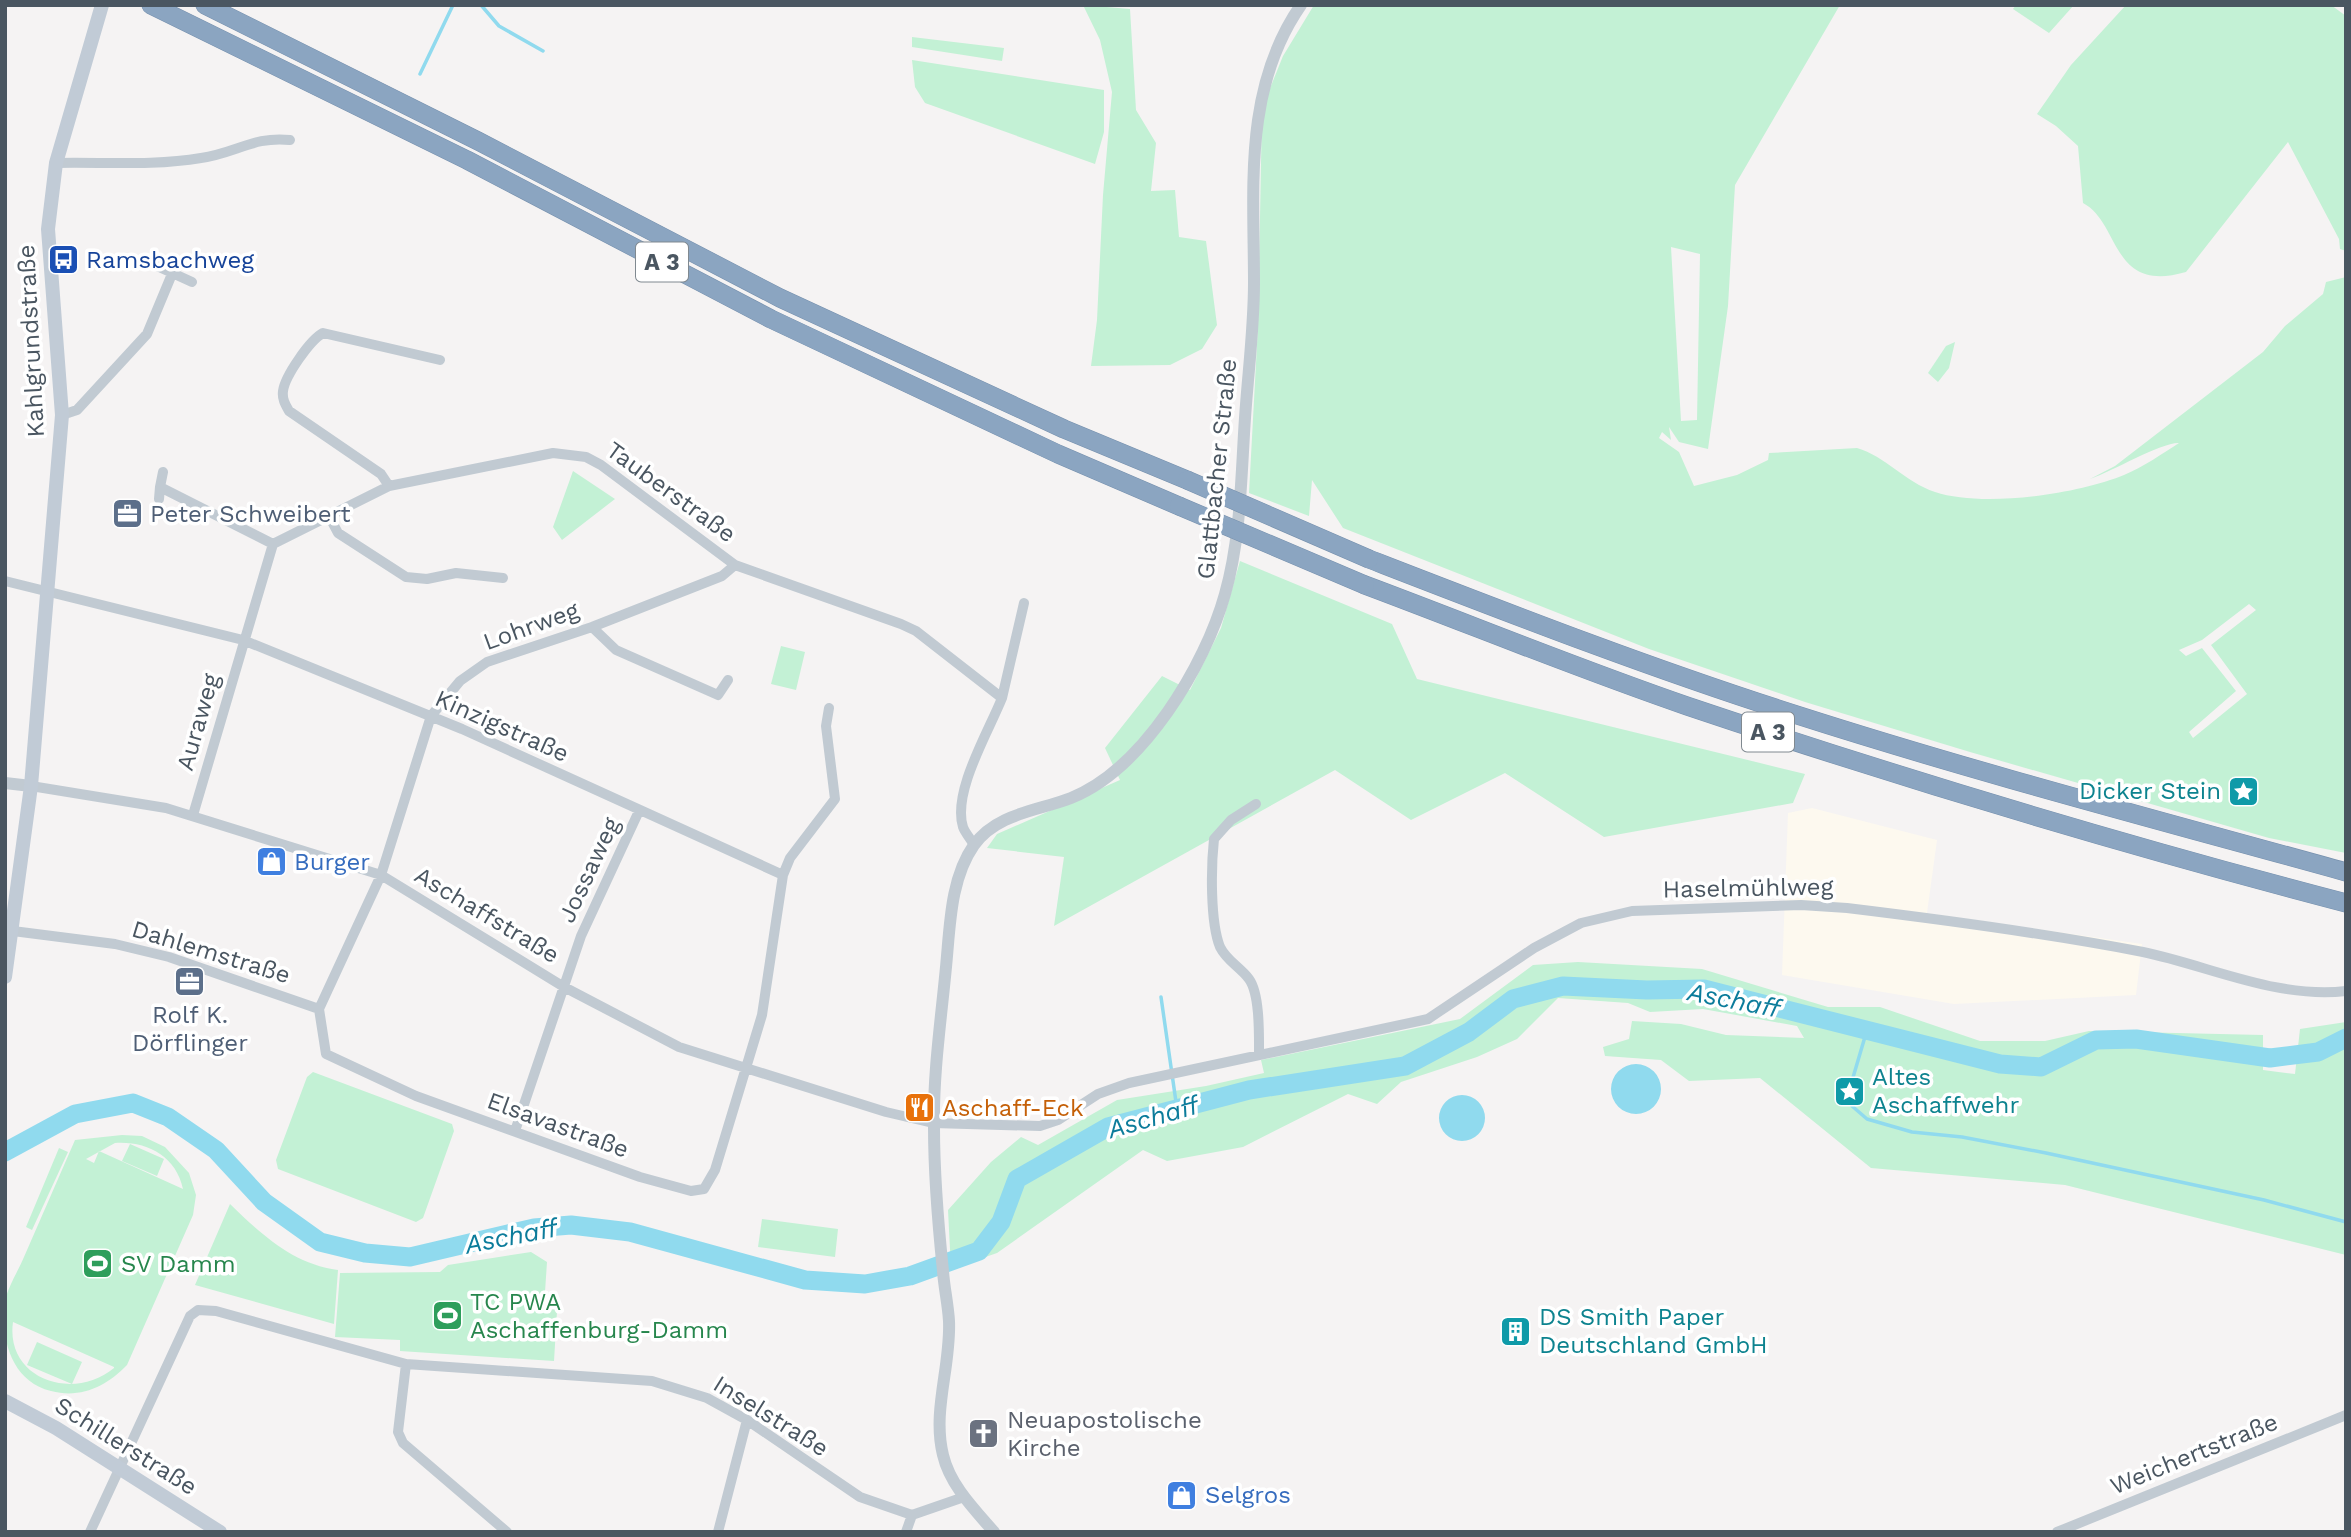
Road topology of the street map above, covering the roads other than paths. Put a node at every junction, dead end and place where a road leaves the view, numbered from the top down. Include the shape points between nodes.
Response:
1 (102, 5) edge
2 (151, 5) edge
3 (205, 5) edge
4 (1301, 5) edge
5 (289, 140) dead end
6 (56, 163) junction
7 (158, 266) dead end
8 (173, 274) junction
9 (192, 282) dead end
10 (440, 359) dead end
11 (62, 415) junction
12 (163, 472) dead end
13 (389, 486) junction
14 (160, 487) junction
15 (159, 499) dead end
16 (329, 516) junction
17 (274, 544) junction
18 (735, 565) junction
19 (503, 578) dead end
20 (5, 581) edge
21 (47, 593) junction
22 (1024, 603) dead end
23 (592, 627) junction
24 (243, 640) junction
25 (728, 680) dead end
26 (1002, 698) junction
27 (830, 708) dead end
28 (431, 716) junction
29 (5, 783) edge
30 (31, 786) junction
31 (1256, 804) dead end
32 (639, 811) junction
33 (193, 815) junction
34 (974, 845) junction
35 (2346, 872) edge
36 (381, 875) junction
37 (783, 875) junction
38 (2346, 903) edge
39 (9, 931) edge
40 (5, 977) edge
41 (564, 986) junction
42 (2346, 991) edge
43 (319, 1009) junction
44 (1259, 1054) junction
45 (747, 1071) junction
46 (933, 1123) junction
47 (515, 1131) junction
48 (406, 1364) junction
49 (5, 1401) edge
50 (2346, 1415) edge
51 (747, 1420) junction
52 (117, 1469) junction
53 (964, 1497) junction
54 (912, 1515) junction
55 (90, 1532) edge
56 (220, 1532) edge
57 (508, 1532) edge
58 (719, 1532) edge
59 (906, 1532) edge
60 (994, 1532) edge
61 (2057, 1532) edge

1 - 6 main road, Kahlgrundstraße
2 - 38 highway, A 3, bridge via 467,160 771,319 1058,454 1365,584 1684,705 1930,786
3 - 35 highway, A 3, bridge via 780,298 1064,429 1370,559 1581,641 1794,714 1952,763
4 - 34 street, Glattbacher Straße via 1273,61 1257,122 1252,163 1253,317 1241,480 1232,563 1216,623 1179,694 1130,757 1073,797 1004,819
5 - 6 street via 266,138 200,159
6 - 11 main road, Kahlgrundstraße via 48,229
7 - 8 street
8 - 9 street
8 - 11 street via 147,334 77,410
10 - 13 street via 323,333 313,338 284,386 283,400 289,411 381,474
11 - 21 main road, Kahlgrundstraße
12 - 14 street
13 - 16 street, Tauberstraße
13 - 18 street, Tauberstraße via 553,453 586,457
14 - 15 street
14 - 17 street
16 - 17 street, Tauberstraße
16 - 19 street via 338,533 406,577 427,579 456,573
17 - 24 street
18 - 23 street, Lohrweg via 722,576
18 - 26 street, Tauberstraße via 916,631
20 - 21 street, Kinzigstraße
21 - 24 street, Kinzigstraße
21 - 30 main road, Kahlgrundstraße
22 - 26 street
23 - 25 street via 616,650 718,695
23 - 28 street, Lohrweg via 487,662 460,681
24 - 28 street, Kinzigstraße
24 - 33 street, Auraweg
26 - 34 street via 965,792 963,828
27 - 37 street via 826,726 835,799 790,858
28 - 32 street, Kinzigstraße
28 - 36 street, Lohrweg
29 - 30 street, Aschaffstraße
30 - 33 street, Aschaffstraße via 120,798
30 - 39 main road, Kahlgrundstraße
31 - 44 street via 1231,820 1214,839 1212,889 1219,945 1251,981 1259,1021
32 - 37 street, Kinzigstraße
32 - 41 street, Jossaweg via 581,936
33 - 36 street, Aschaffstraße
34 - 46 street, Glattbacher Straße via 963,867 950,918
36 - 41 street, Aschaffstraße
36 - 43 street, Lohrweg
37 - 45 street via 762,1015
39 - 40 main road, Kahlgrundstraße
39 - 43 street, Dahlemstraße via 115,944 169,957
41 - 45 street, Aschaffstraße via 679,1048
41 - 47 street, Jossaweg
42 - 44 street, Haselmühlweg via 2284,989 2145,953 1847,908 1801,905 1632,911 1581,923 1534,948 1428,1019
43 - 47 street, Elsavastraße via 326,1054 416,1096
44 - 46 street, Haselmühlweg via 1113,1087 1040,1126
45 - 46 street, Aschaffstraße
45 - 47 street, Elsavastraße via 715,1170 704,1189 691,1191 640,1177
46 - 53 street, Glattbacher Straße via 949,1322 938,1428 943,1458
48 - 51 street, Inselstraße via 652,1381 707,1398
48 - 52 street, Inselstraße via 216,1311 198,1310 190,1316
48 - 57 street via 398,1432 402,1443
49 - 52 main road, Schillerstraße
50 - 61 street, Weichertstraße
51 - 54 street, Inselstraße via 850,1491
51 - 58 street
52 - 55 street
52 - 56 main road, Schillerstraße
53 - 54 street
53 - 60 street, Glattbacher Straße
54 - 59 street

